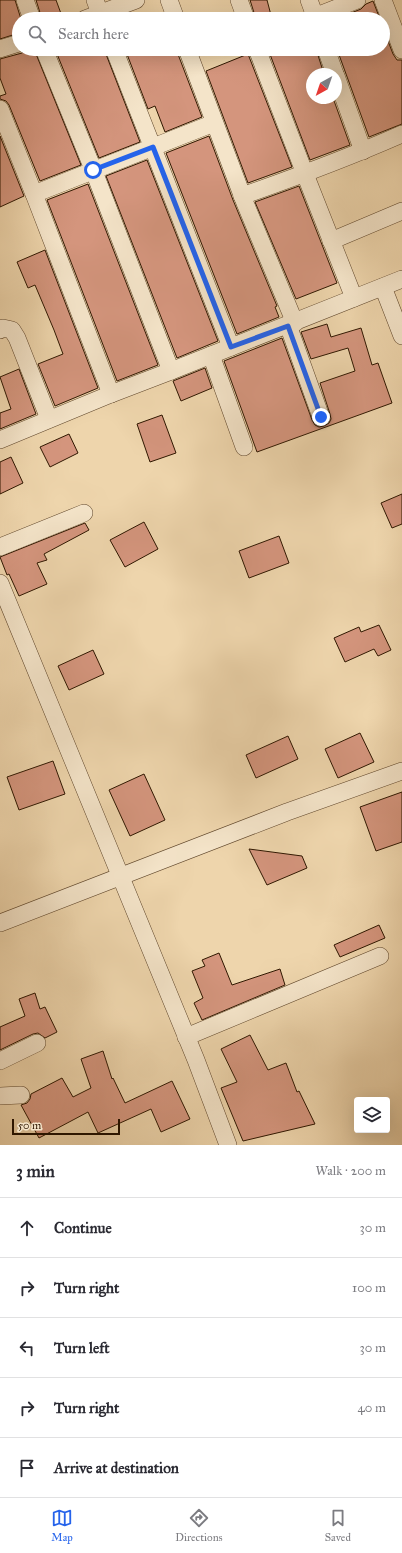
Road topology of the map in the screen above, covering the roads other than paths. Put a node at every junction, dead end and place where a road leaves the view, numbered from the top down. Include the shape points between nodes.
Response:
1 (25, 0) edge
2 (136, 0) edge
3 (169, 0) edge
4 (239, 0) edge
5 (309, 0) edge
6 (358, 0) edge
7 (383, 0) edge
8 (29, 12) edge
9 (99, 12) edge
10 (173, 12) edge
11 (243, 12) edge
12 (312, 12) edge
13 (328, 12) edge
14 (388, 12) edge
15 (390, 18) edge
16 (12, 45) edge
17 (0, 49) edge
18 (402, 50) edge
19 (47, 56) edge
20 (117, 56) edge
21 (190, 56) edge
22 (260, 56) edge
23 (329, 56) edge
24 (333, 68) edge
25 (342, 92) edge
26 (0, 110) edge
27 (214, 123) junction
28 (402, 134) edge
29 (153, 147) junction
30 (363, 151) junction
31 (93, 170) junction
32 (305, 174) junction
33 (34, 194) junction
34 (242, 196) junction
35 (402, 211) edge
36 (331, 241) junction
37 (402, 279) edge
38 (383, 287) junction
39 (354, 298) junction
40 (292, 324) junction
41 (0, 330) edge
42 (402, 336) edge
43 (231, 347) junction
44 (211, 355) junction
45 (171, 371) junction
46 (111, 394) junction
47 (321, 417) dead end
48 (48, 419) junction
49 (0, 440) edge
50 (244, 447) dead end
51 (84, 513) dead end
52 (0, 547) edge
53 (0, 583) edge
54 (402, 771) edge
55 (120, 878) junction
56 (0, 923) edge
57 (380, 956) dead end
58 (186, 1037) junction
59 (37, 1043) dead end
60 (0, 1061) edge
61 (21, 1095) dead end
62 (0, 1096) edge
63 (228, 1145) edge

1 - 8 street
2 - 9 street
3 - 10 street
4 - 11 street
5 - 12 street
6 - 13 street
7 - 14 street
15 - 18 street
16 - 17 street
19 - 31 street
20 - 29 street
21 - 27 street
22 - 32 street
23 - 24 street
25 - 30 street
26 - 33 street
27 - 29 street
27 - 34 street
28 - 30 street
29 - 31 street
29 - 43 street
30 - 32 street
31 - 33 street
31 - 45 street
32 - 34 street
32 - 36 street
33 - 46 street
34 - 40 street
35 - 36 street
36 - 39 street
37 - 38 street
38 - 39 street
38 - 42 street
39 - 40 street
40 - 43 street
40 - 47 street
41 - 48 street via 12,330 17,338
43 - 44 street
44 - 45 street
44 - 50 street
45 - 46 street
46 - 48 street
48 - 49 street
51 - 52 street
53 - 55 street
54 - 55 street via 287,812
55 - 56 street
55 - 58 street
57 - 58 street
58 - 63 street
59 - 60 street
61 - 62 street

